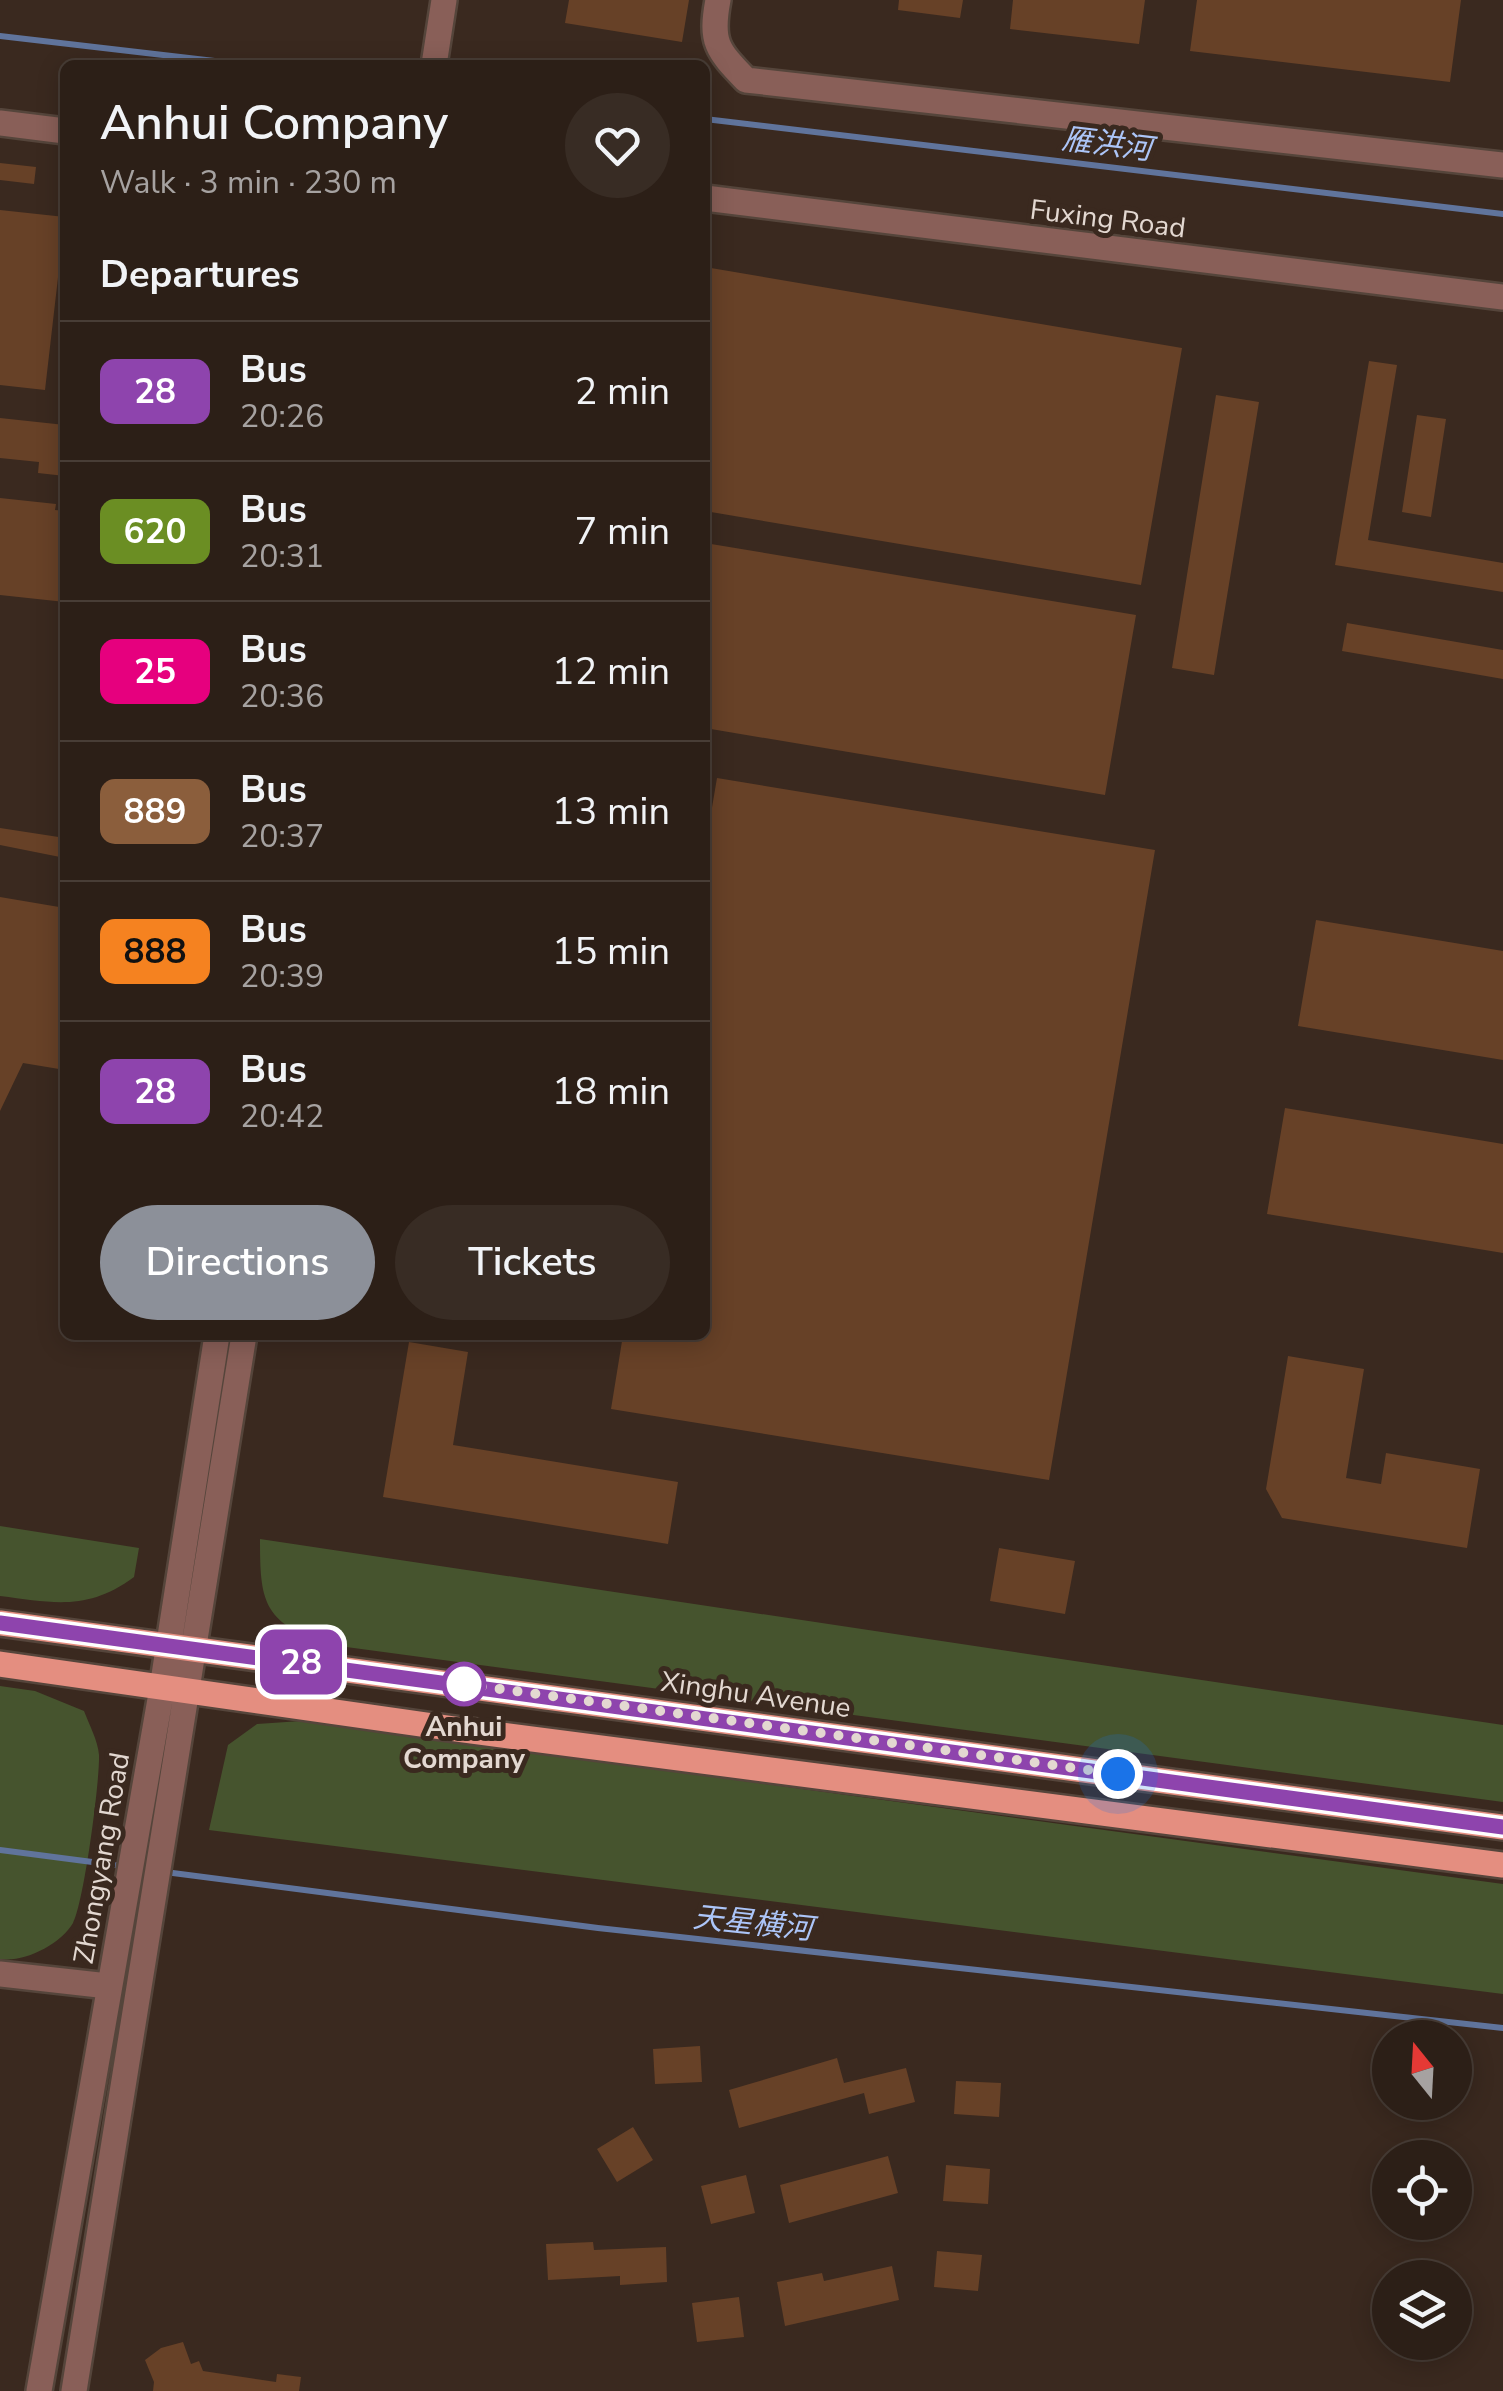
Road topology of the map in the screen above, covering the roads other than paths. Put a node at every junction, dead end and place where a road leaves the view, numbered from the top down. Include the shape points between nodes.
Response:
1 (444, 0) edge
2 (718, 0) edge
3 (435, 60) edge
4 (0, 122) edge
5 (60, 130) edge
6 (1503, 165) edge
7 (710, 199) edge
8 (1503, 297) edge
9 (216, 1340) edge
10 (243, 1340) edge
11 (0, 1623) edge
12 (182, 1646) junction
13 (0, 1664) edge
14 (174, 1690) junction
15 (1503, 1828) edge
16 (1503, 1864) edge
17 (0, 1974) edge
18 (108, 1986) junction
19 (39, 2391) edge
20 (74, 2391) edge

1 - 3 street
2 - 6 street via 718,50 746,80
4 - 5 street
7 - 8 street, Fuxing Road
9 - 12 street, Zhongyang Road
10 - 12 street
11 - 12 main road, Xinghu Avenue
12 - 14 street, Zhongyang Road
12 - 15 main road, Xinghu Avenue
13 - 14 main road
14 - 16 main road
14 - 18 street, Zhongyang Road via 138,1818
14 - 20 street, Zhongyang Road via 166,1822
17 - 18 street
18 - 19 street, Zhongyang Road

